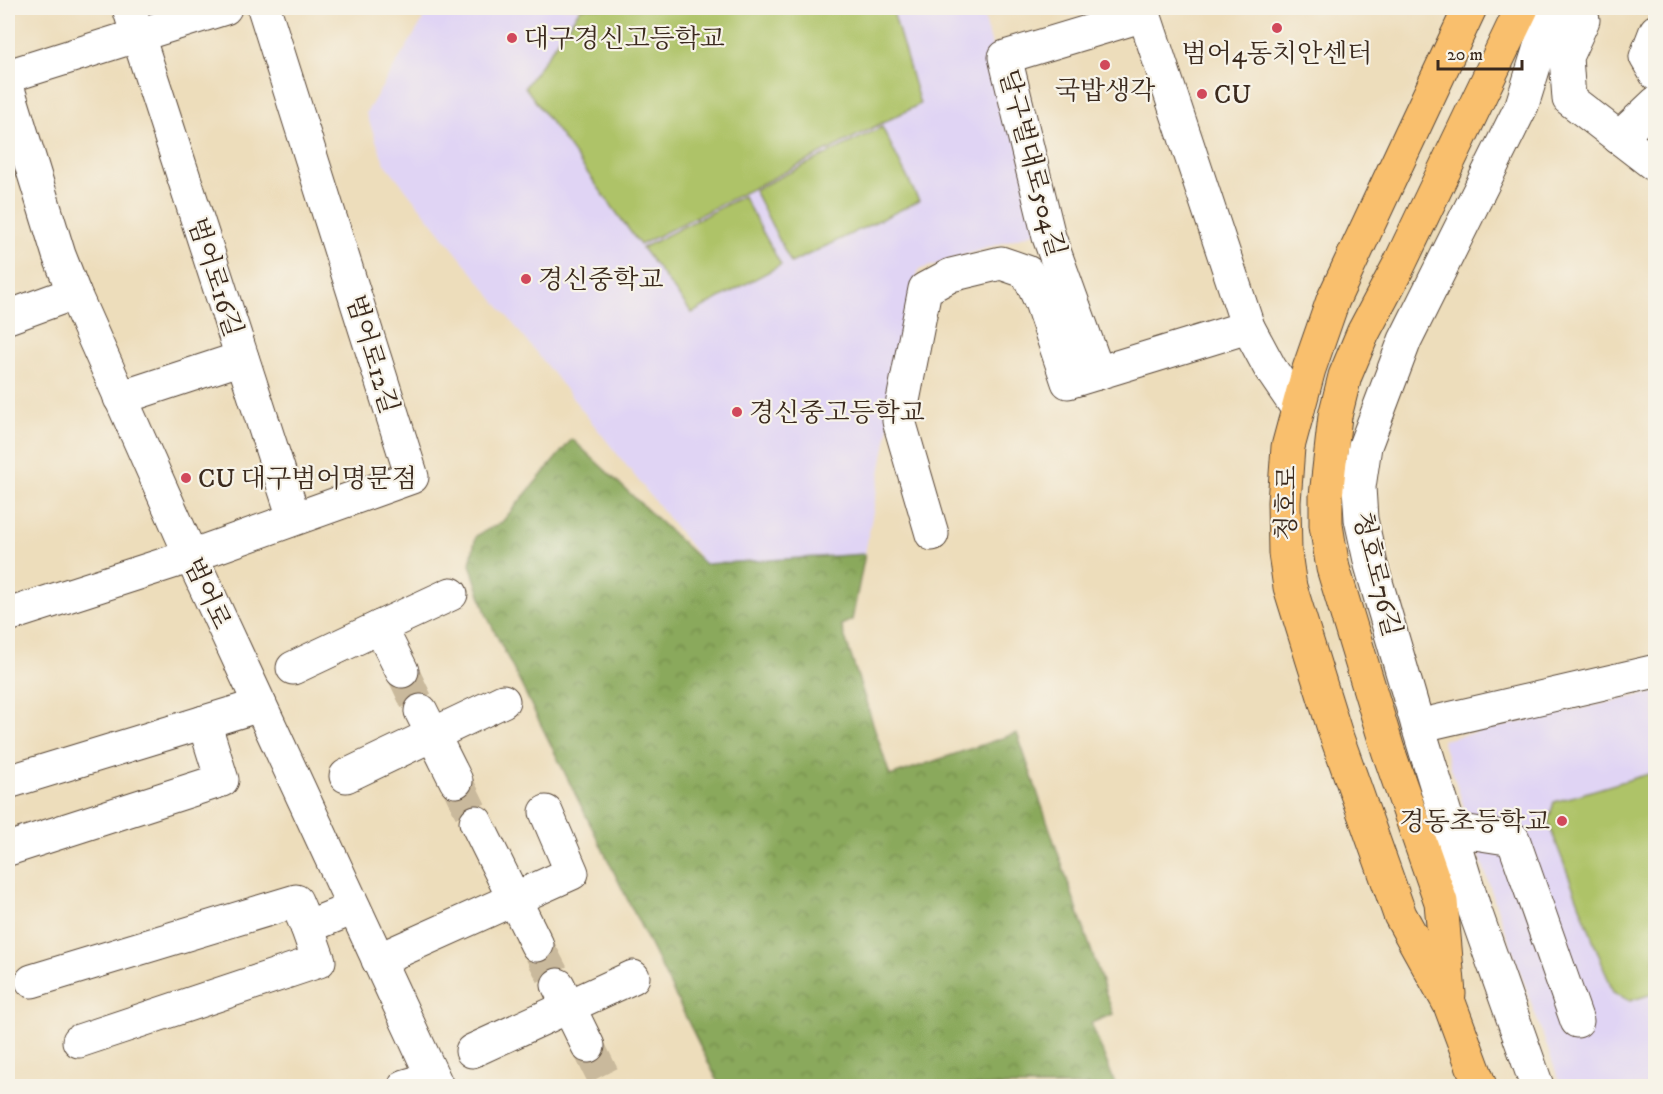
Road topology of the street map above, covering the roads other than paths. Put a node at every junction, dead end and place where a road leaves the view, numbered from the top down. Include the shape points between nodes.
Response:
1 (225, 8) edge
2 (264, 8) edge
3 (1470, 8) edge
4 (1522, 8) edge
5 (1552, 8) edge
6 (1560, 8) edge
7 (1143, 11) edge
8 (133, 21) edge
9 (1656, 31) edge
10 (1656, 74) edge
11 (8, 76) edge
12 (8, 89) edge
13 (1656, 103) edge
14 (1619, 138) junction
15 (1656, 166) edge
16 (74, 293) junction
17 (8, 316) edge
18 (1248, 327) junction
19 (242, 358) junction
20 (1094, 374) junction
21 (120, 398) junction
22 (1298, 408) junction
23 (294, 518) junction
24 (932, 534) dead end
25 (191, 556) junction
26 (451, 594) dead end
27 (8, 615) edge
28 (380, 627) junction
29 (293, 669) dead end
30 (402, 670) tunnel mouth
31 (1656, 671) edge
32 (503, 701) dead end
33 (260, 705) junction
34 (204, 722) junction
35 (427, 723) junction
36 (1418, 726) junction
37 (346, 776) dead end
38 (456, 781) tunnel mouth
39 (8, 782) edge
40 (546, 812) dead end
41 (476, 822) tunnel mouth
42 (1449, 829) junction
43 (8, 849) edge
44 (514, 898) junction
45 (354, 908) junction
46 (307, 927) junction
47 (537, 945) tunnel mouth
48 (378, 960) junction
49 (633, 977) dead end
50 (32, 981) dead end
51 (563, 996) junction
52 (1450, 1005) junction
53 (1577, 1021) dead end
54 (79, 1041) dead end
55 (588, 1046) tunnel mouth
56 (472, 1051) dead end
57 (425, 1084) edge
58 (1480, 1086) edge
59 (1537, 1086) edge

1 - 8 street
2 - 23 street, 범어로12길 via 412,477
3 - 22 main road, 청호로 via 1333,300
4 - 52 main road, 청호로 via 1363,333 1335,416 1326,496 1332,568 1388,750 1441,902
5 - 36 street, 청호로76길 via 1522,105 1405,340 1365,446 1359,488 1361,519
6 - 14 street via 1583,20 1566,57 1569,99
7 - 18 street, 달구벌대로504길
7 - 20 street, 달구벌대로504길 via 1005,57 1049,237
8 - 11 street
8 - 19 street, 범어로16길
9 - 10 street via 1646,57
12 - 16 street, 범어로
13 - 14 street
14 - 15 street
16 - 17 street
16 - 21 street, 범어로
18 - 20 street
18 - 22 street, 달구벌대로504길
19 - 21 street
19 - 23 street, 범어로16길
20 - 24 street via 1068,382 1027,272 1001,262 951,275 925,289 899,421
21 - 25 street, 범어로
22 - 52 main road, 청호로 via 1286,466 1285,553 1290,587 1336,735 1400,915
23 - 25 street, 범어로12길
25 - 27 street, 범어로12길
25 - 33 street, 범어로
26 - 28 street
28 - 29 street
28 - 30 street
31 - 36 street
32 - 35 street
33 - 34 street
33 - 45 street, 범어로
34 - 39 street
34 - 43 street via 222,780
35 - 37 street
35 - 38 street
36 - 42 street, 청호로76길
40 - 44 street via 572,873
41 - 44 street
42 - 53 street via 1513,839
42 - 59 street, 청호로76길
44 - 47 street
44 - 48 street
45 - 46 street
45 - 48 street, 범어로
46 - 50 street via 296,901
46 - 54 street via 319,962
48 - 57 street, 범어로
49 - 51 street
51 - 55 street
51 - 56 street
52 - 58 main road, 청호로

